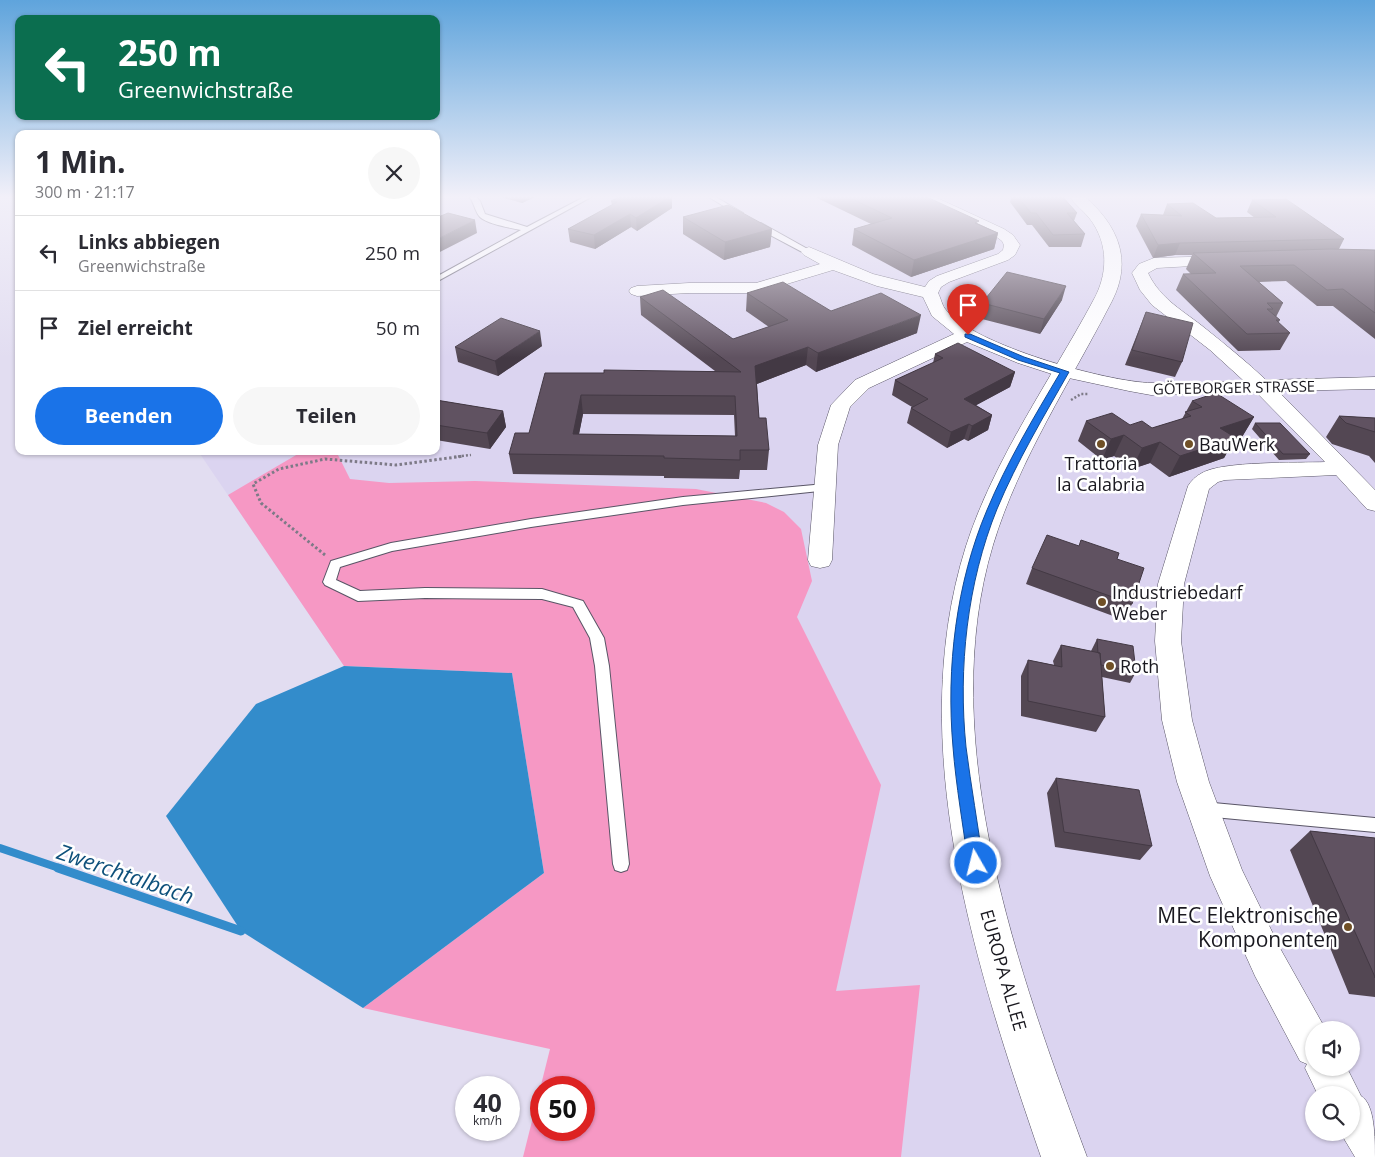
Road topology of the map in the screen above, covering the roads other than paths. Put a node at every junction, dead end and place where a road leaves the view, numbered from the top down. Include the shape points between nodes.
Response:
1 (491, 250) edge
2 (805, 250) edge
3 (1011, 250) edge
4 (1113, 250) edge
5 (809, 252) joint
6 (1234, 260) edge
7 (833, 265) junction
8 (440, 278) edge
9 (637, 291) dead end
10 (930, 293) junction
11 (968, 335) junction
12 (1375, 383) edge
13 (1067, 386) junction
14 (1261, 387) junction
15 (1343, 468) junction
16 (825, 488) junction
17 (1375, 504) edge
18 (820, 560) dead end
19 (1202, 809) junction
20 (1375, 825) edge
21 (621, 864) dead end
22 (1305, 1031) edge
23 (1360, 1127) edge
24 (1375, 1151) edge
25 (1064, 1157) edge

1 - 8 lane
2 - 5 lane
3 - 10 street via 1003,257 943,279
4 - 13 main road, EUROPA ALLEE via 1115,265 1109,289
5 - 7 street
6 - 14 street via 1154,263 1144,267 1140,273 1158,301 1212,341
7 - 9 street via 757,288
7 - 10 street via 874,281
10 - 11 street, GÖTEBORGER STRASSE via 932,304 943,319
11 - 13 street, GÖTEBORGER STRASSE via 1021,358
11 - 16 street via 862,384 842,405 828,445
12 - 14 street, GÖTEBORGER STRASSE
13 - 14 street, GÖTEBORGER STRASSE via 1097,380 1160,390
13 - 25 main road, EUROPA ALLEE via 1024,443 978,548 963,617 958,690 960,746 976,863 1011,1001
14 - 15 street
15 - 17 street
15 - 19 street via 1224,473 1210,477 1199,486 1171,584 1168,641 1177,720
16 - 18 street
16 - 21 lane via 531,522 391,547 335,564 329,582 358,596 425,592 542,594 578,604 597,638 602,666
19 - 20 lane
19 - 22 street via 1226,876
23 - 24 street

